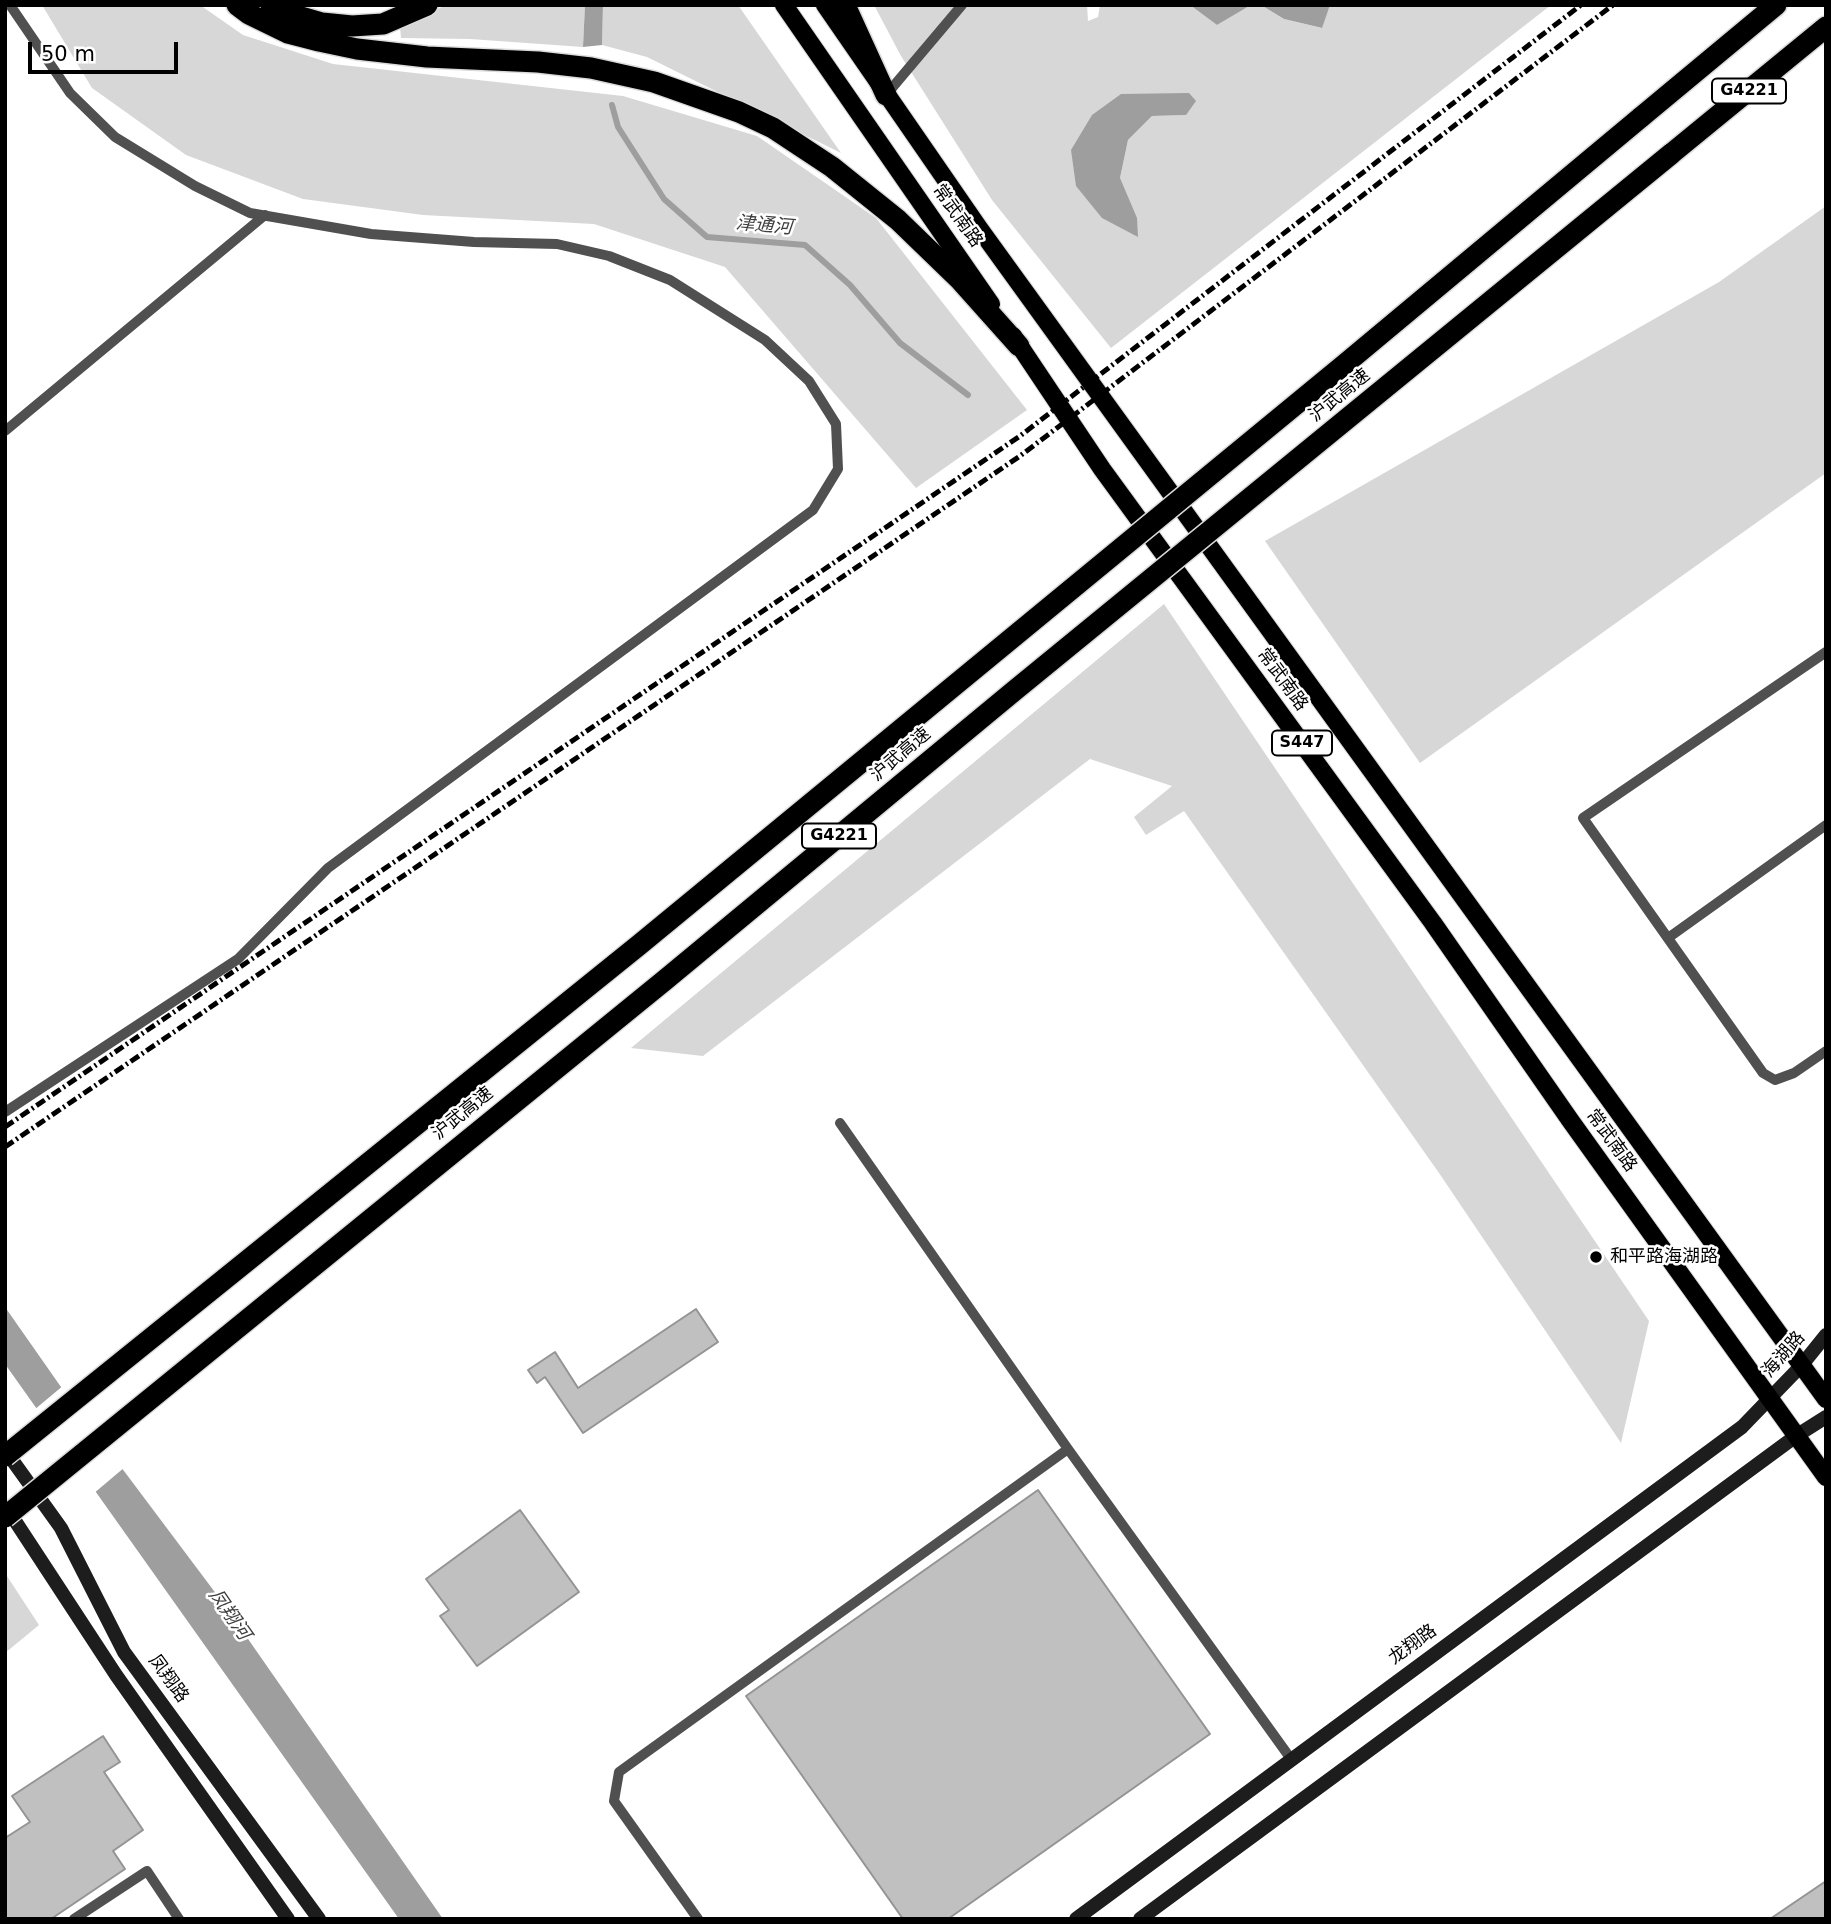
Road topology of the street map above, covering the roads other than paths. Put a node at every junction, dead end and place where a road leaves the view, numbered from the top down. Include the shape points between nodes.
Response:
1 (10, 5) edge
2 (237, 5) edge
3 (271, 5) edge
4 (427, 5) edge
5 (784, 5) edge
6 (825, 5) edge
7 (845, 5) edge
8 (962, 5) edge
9 (1756, 5) edge
10 (1776, 5) edge
11 (1826, 27) edge
12 (886, 95) junction
13 (1640, 117) junction
14 (265, 215) junction
15 (1019, 346) junction
16 (5, 431) edge
17 (1826, 653) edge
18 (1826, 825) edge
19 (1668, 939) junction
20 (1826, 1051) edge
21 (5, 1112) edge
22 (840, 1123) dead end
23 (1826, 1335) edge
24 (1801, 1366) junction
25 (1770, 1399) junction
26 (1826, 1399) edge
27 (1826, 1417) edge
28 (1796, 1436) junction
29 (1068, 1449) junction
30 (5, 1450) edge
31 (5, 1456) edge
32 (1826, 1477) edge
33 (5, 1506) edge
34 (5, 1517) edge
35 (1290, 1759) junction
36 (74, 1919) edge
37 (179, 1919) edge
38 (288, 1919) edge
39 (319, 1919) edge
40 (698, 1919) edge
41 (1076, 1919) edge
42 (1140, 1919) edge

1 - 14 lane via 70,93 115,137 194,186 250,213
2 - 15 highway via 288,33 318,41 427,57 590,68 654,82 739,113 773,128 832,167 898,220
3 - 4 highway via 322,23 352,26 383,24
5 - 15 main road, 常武南路 / S447
6 - 12 main road, 常武南路 / S447
7 - 12 highway
8 - 12 lane
9 - 13 highway
10 - 13 highway, 沪武高速 / G4221
11 - 34 highway, 沪武高速 / G4221, bridge
12 - 24 main road, 常武南路 / S447
13 - 31 highway, 沪武高速 / G4221, bridge via 639,945
14 - 16 lane
14 - 21 lane via 371,234 557,244 609,256 670,280 765,340 809,382 836,424 838,469 813,510 328,868 238,959
15 - 25 main road, 常武南路 / S447 via 1102,469 1433,923
17 - 19 lane via 1583,818
18 - 19 lane
19 - 20 lane via 1763,1073 1775,1080
22 - 29 lane
23 - 24 street, 海湖路
24 - 25 street, 海湖路
24 - 26 main road, 常武南路 / S447
25 - 28 main road, 常武南路 / S447
25 - 35 street, 龙翔路 via 1742,1427
27 - 28 street
28 - 32 main road, 常武南路 / S447
28 - 42 street
29 - 35 lane
29 - 40 lane via 620,1772 614,1801
30 - 39 street, 凤翔路 via 61,1528 124,1652
33 - 38 street via 116,1675
35 - 41 street, 龙翔路
36 - 37 lane via 147,1871

